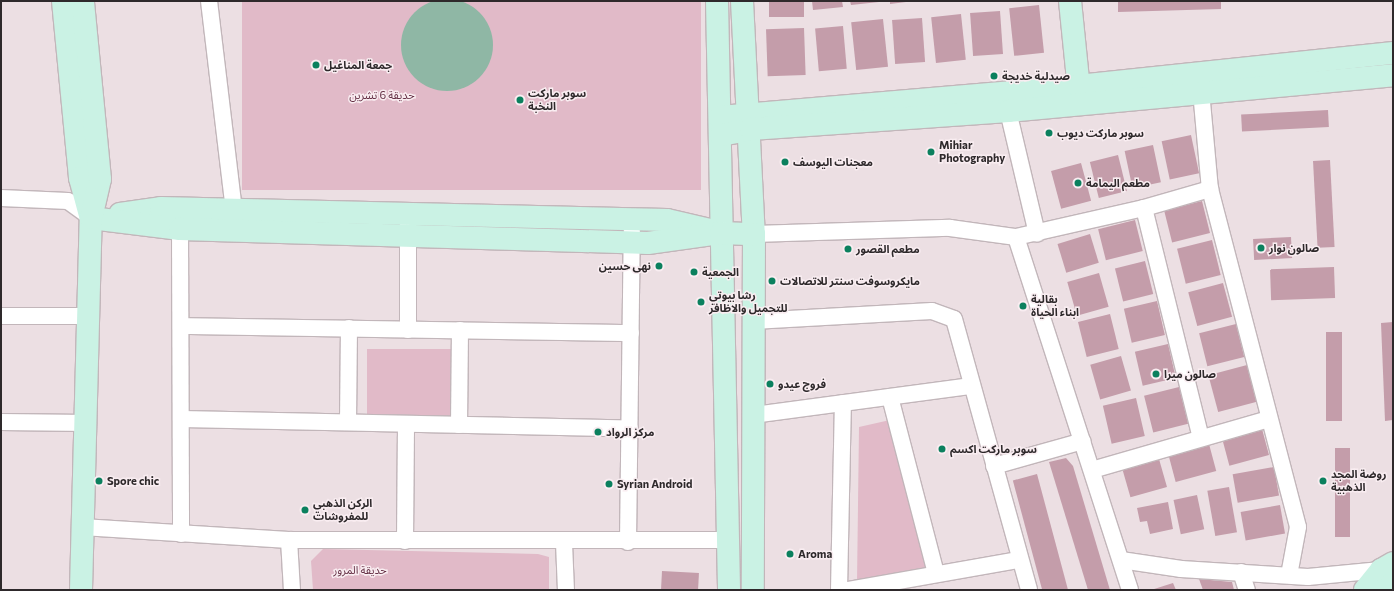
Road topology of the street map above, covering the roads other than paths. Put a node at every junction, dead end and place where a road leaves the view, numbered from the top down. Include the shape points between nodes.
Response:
1 (63, 1) edge
2 (83, 1) edge
3 (209, 1) edge
4 (717, 1) edge
5 (742, 1) edge
6 (1070, 1) edge
7 (1393, 53) edge
8 (1340, 59) junction
9 (1393, 75) edge
10 (1339, 80) junction
11 (1201, 91) junction
12 (1079, 93) junction
13 (1008, 111) junction
14 (750, 122) junction
15 (720, 126) junction
16 (1210, 189) junction
17 (1, 198) edge
18 (1144, 208) junction
19 (408, 214) junction
20 (91, 218) junction
21 (632, 219) junction
22 (235, 221) junction
23 (180, 230) junction
24 (721, 233) junction
25 (754, 234) junction
26 (1037, 234) junction
27 (408, 236) junction
28 (1016, 237) junction
29 (632, 242) junction
30 (1, 316) edge
31 (89, 316) junction
32 (753, 321) junction
33 (182, 326) junction
34 (350, 328) junction
35 (408, 330) junction
36 (460, 330) junction
37 (631, 333) junction
38 (971, 386) junction
39 (890, 397) junction
40 (843, 403) junction
41 (753, 415) junction
42 (182, 419) junction
43 (1269, 419) junction
44 (1, 422) edge
45 (348, 422) junction
46 (88, 423) junction
47 (406, 424) junction
48 (459, 425) junction
49 (630, 428) junction
50 (1201, 438) junction
51 (1083, 441) junction
52 (994, 466) junction
53 (1092, 470) junction
54 (82, 527) junction
55 (181, 534) junction
56 (289, 540) junction
57 (726, 540) junction
58 (405, 541) junction
59 (628, 542) junction
60 (564, 543) junction
61 (1019, 560) junction
62 (1121, 560) junction
63 (1241, 572) junction
64 (936, 574) junction
65 (1390, 574) edge
66 (1289, 575) junction
67 (81, 590) edge
68 (292, 590) edge
69 (566, 590) edge
70 (729, 590) edge
71 (753, 590) edge
72 (839, 590) edge
73 (848, 590) edge
74 (1028, 590) edge
75 (1130, 590) edge
76 (1247, 590) edge
77 (1365, 590) edge
78 (1387, 590) edge

1 - 20 main road via 80,178
2 - 20 main road via 100,179
3 - 22 street
4 - 15 main road
5 - 14 main road
6 - 12 main road
7 - 8 main road
8 - 10 main road
8 - 12 main road
9 - 10 main road
10 - 11 main road
11 - 12 main road
11 - 16 street
12 - 13 main road
12 - 14 main road
13 - 14 main road
13 - 26 street
14 - 15 main road
14 - 25 main road
15 - 24 main road
16 - 18 street
16 - 43 street
17 - 20 street via 68,201
18 - 26 street
18 - 50 street
19 - 21 main road
19 - 22 main road
19 - 27 street
20 - 22 main road via 161,208
20 - 23 main road
20 - 31 main road
21 - 24 main road via 668,220
21 - 29 street
22 - 23 main road
22 - 27 main road
23 - 33 street
24 - 25 main road
24 - 29 main road
24 - 57 main road
25 - 28 street via 950,228
25 - 32 main road
26 - 28 street
27 - 29 main road
27 - 35 street
28 - 51 street
29 - 37 street
30 - 31 street
31 - 46 main road
32 - 38 street via 932,311 954,319
32 - 41 main road
33 - 34 street
33 - 42 street
34 - 35 street
34 - 45 street
35 - 36 street
36 - 37 street
36 - 48 street
37 - 49 street
38 - 39 street
38 - 52 street
39 - 40 street
39 - 64 street
40 - 41 street
40 - 72 street
41 - 71 main road
42 - 45 street
42 - 55 street
43 - 50 street
43 - 66 street via 1298,528
44 - 46 street
45 - 47 street
46 - 54 main road
47 - 48 street
47 - 58 street
48 - 49 street
49 - 59 street
50 - 53 street
51 - 52 street
51 - 53 street
52 - 61 street
53 - 62 street
54 - 55 street
54 - 67 main road
55 - 56 street
56 - 58 street
56 - 68 street
57 - 59 street
57 - 70 main road
58 - 60 street
59 - 60 street
60 - 69 street
61 - 64 street
61 - 74 street
62 - 63 street
62 - 75 street
63 - 66 street
63 - 76 street
64 - 73 street
65 - 66 street
65 - 77 main road
65 - 78 main road

